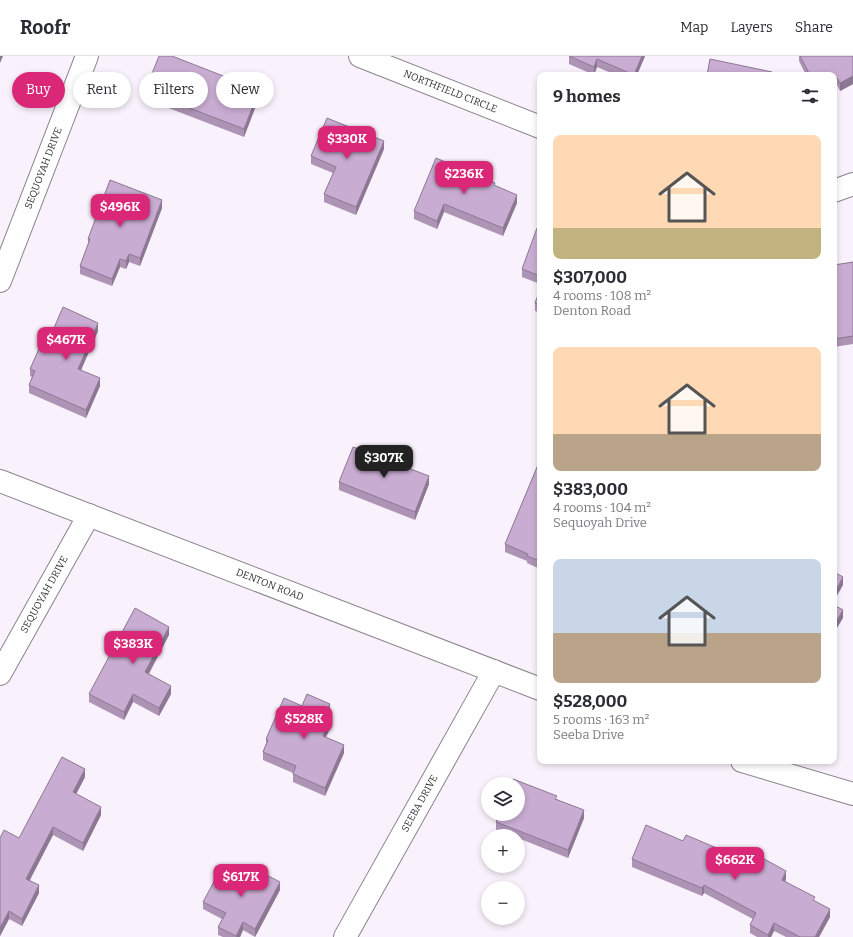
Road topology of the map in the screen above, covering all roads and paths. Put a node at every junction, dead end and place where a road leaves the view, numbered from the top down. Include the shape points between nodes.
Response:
1 (87, 56) edge
2 (360, 56) edge
3 (537, 125) edge
4 (853, 184) edge
5 (837, 190) edge
6 (0, 281) edge
7 (0, 481) edge
8 (89, 515) junction
9 (494, 671) junction
10 (0, 674) edge
11 (537, 688) edge
12 (752, 764) edge
13 (853, 794) edge
14 (345, 937) edge

1 - 6 street, SEQUOYAH DRIVE
2 - 3 street, NORTHFIELD CIRCLE
4 - 5 street
7 - 8 street, DENTON ROAD
8 - 9 street, DENTON ROAD
8 - 10 street, SEQUOYAH DRIVE
9 - 11 street, DENTON ROAD
9 - 14 street, SEEBA DRIVE
12 - 13 street

